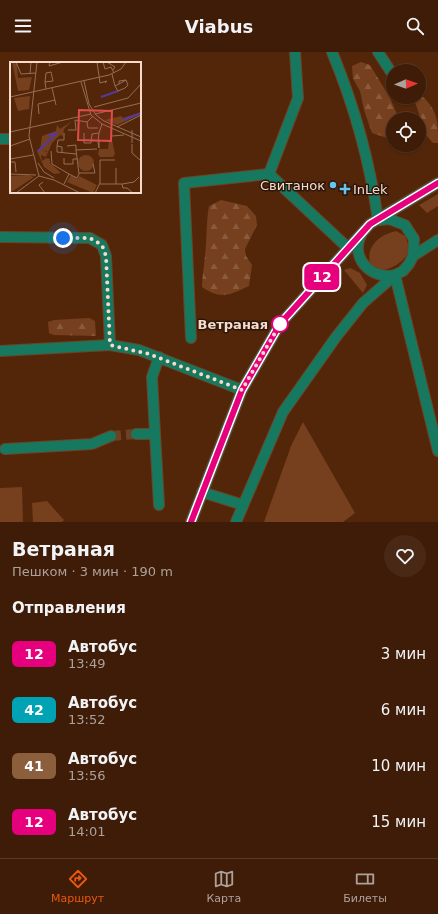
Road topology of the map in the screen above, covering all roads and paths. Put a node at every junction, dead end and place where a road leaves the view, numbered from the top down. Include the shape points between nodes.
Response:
1 (295, 52) edge
2 (332, 52) edge
3 (378, 52) edge
4 (386, 64) edge
5 (269, 174) junction
6 (438, 183) edge
7 (378, 220) junction
8 (363, 231) junction
9 (0, 237) edge
10 (438, 240) edge
11 (348, 248) junction
12 (413, 256) junction
13 (395, 275) junction
14 (191, 338) dead end
15 (110, 345) junction
16 (0, 352) edge
17 (159, 357) junction
18 (242, 390) junction
19 (136, 434) tunnel mouth
20 (155, 434) junction
21 (111, 436) tunnel mouth
22 (5, 448) dead end
23 (438, 451) edge
24 (202, 492) junction
25 (159, 505) dead end
26 (243, 505) junction
27 (191, 522) edge
28 (236, 522) edge

1 - 5 street via 298,98
2 - 7 street via 361,138
3 - 4 street
5 - 11 street
5 - 14 street via 184,183
6 - 7 street
7 - 8 street
7 - 12 street via 389,219 405,226 414,239
8 - 11 street
8 - 13 street via 358,248 363,264 376,274
9 - 15 street via 90,238 102,245 106,256
10 - 12 street
11 - 18 street via 280,324
12 - 13 street via 406,267
13 - 23 street
13 - 26 street via 363,303 283,412
15 - 16 street
15 - 17 street via 139,350
17 - 18 street
17 - 20 street via 152,377
18 - 24 street
19 - 20 street
20 - 25 street
21 - 22 street via 92,444
24 - 26 street
24 - 27 street
26 - 28 street

